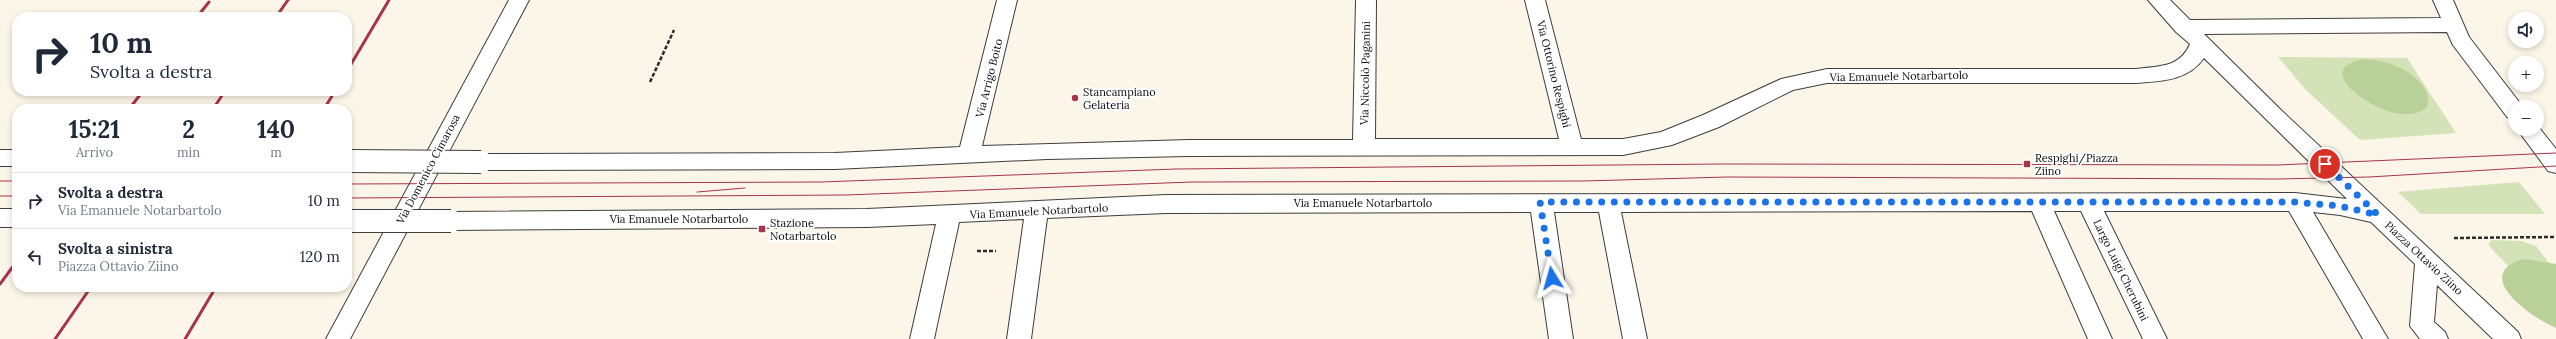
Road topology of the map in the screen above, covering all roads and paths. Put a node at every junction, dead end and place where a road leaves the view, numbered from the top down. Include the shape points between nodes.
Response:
1 (519, 0) edge
2 (1008, 0) edge
3 (1366, 0) edge
4 (1535, 0) edge
5 (2158, 0) edge
6 (2443, 0) edge
7 (2452, 24) junction
8 (2183, 27) junction
9 (674, 30) dead end
10 (2200, 44) junction
11 (650, 82) dead end
12 (2508, 103) edge
13 (2533, 136) edge
14 (1364, 147) junction
15 (1572, 148) junction
16 (969, 156) junction
17 (0, 158) edge
18 (12, 158) edge
19 (352, 161) edge
20 (2556, 165) edge
21 (1540, 202) junction
22 (1608, 202) junction
23 (2039, 202) junction
24 (2088, 202) junction
25 (2294, 202) junction
26 (1036, 211) junction
27 (2378, 215) junction
28 (950, 216) junction
29 (0, 218) edge
30 (12, 218) edge
31 (352, 221) edge
32 (2556, 237) edge
33 (2446, 238) dead end
34 (2427, 261) junction
35 (338, 339) edge
36 (922, 339) edge
37 (1018, 339) edge
38 (1561, 339) edge
39 (1635, 339) edge
40 (2100, 339) edge
41 (2155, 339) edge
42 (2376, 339) edge
43 (2436, 339) edge
44 (2509, 339) edge

1 - 35 street, Via Domenico Cimarosa
2 - 16 street, Via Arrigo Boito
3 - 14 street, Via Niccolò Paganini
4 - 15 street, Via Ottorino Respighi
5 - 8 street, Piazza Ottavio Ziino
6 - 7 street
7 - 8 street
7 - 12 street via 2473,59
8 - 10 street, Piazza Ottavio Ziino
9 - 11 path
10 - 15 street, Via Emanuele Notarbartolo via 2197,57 2184,68 2136,76 1828,76 1788,84 1711,121 1664,139 1623,147
10 - 27 street, Piazza Ottavio Ziino
13 - 20 street
14 - 15 street, Via Emanuele Notarbartolo
14 - 16 street, Via Emanuele Notarbartolo via 1098,150
16 - 19 street, Via Emanuele Notarbartolo, bridge via 835,161
17 - 18 street
21 - 22 street, Via Emanuele Notarbartolo
21 - 26 street, Via Emanuele Notarbartolo via 1166,204
21 - 38 street
22 - 23 street, Via Emanuele Notarbartolo
22 - 39 street
23 - 24 street, Via Emanuele Notarbartolo
23 - 40 street
24 - 25 street, Via Emanuele Notarbartolo
24 - 41 street, Largo Luigi Cherubini
25 - 27 street, Via Emanuele Notarbartolo via 2340,206
25 - 42 street
26 - 28 street, Via Emanuele Notarbartolo
26 - 37 street
27 - 34 street, Piazza Ottavio Ziino
28 - 31 street, Via Emanuele Notarbartolo, bridge
28 - 36 street
29 - 30 street
32 - 33 path
34 - 43 street via 2422,326
34 - 44 street, Piazza Ottavio Ziino

